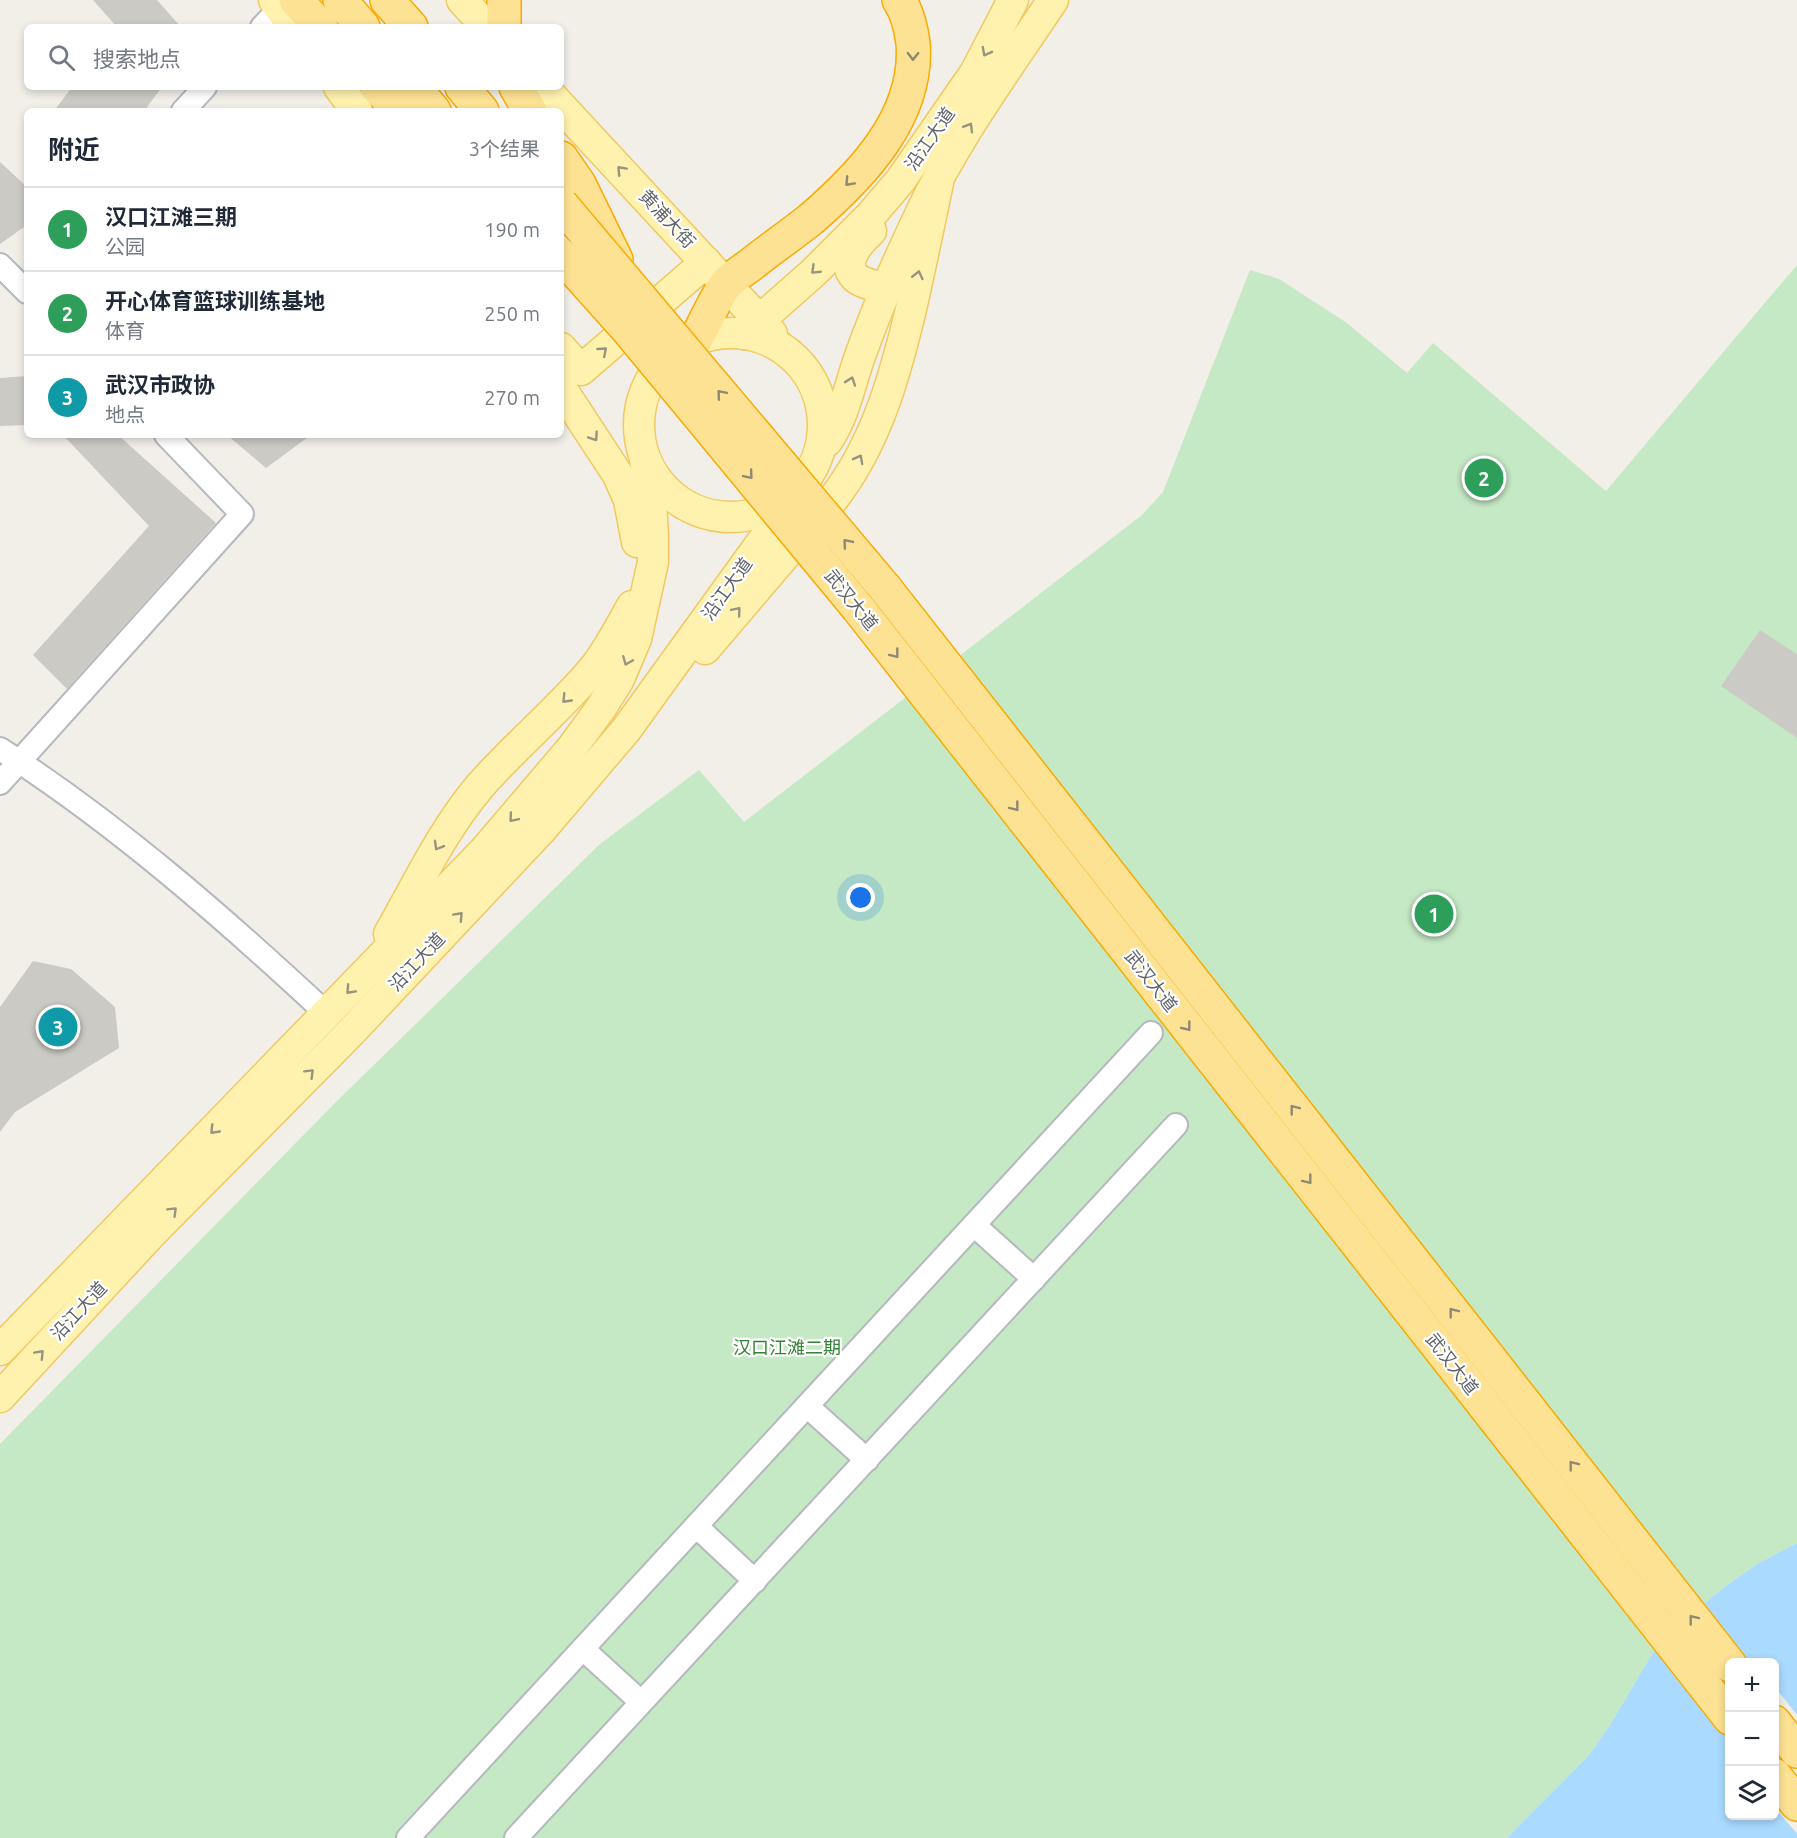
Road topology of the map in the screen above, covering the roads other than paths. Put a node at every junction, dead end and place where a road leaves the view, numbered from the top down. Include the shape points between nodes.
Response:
1 (340, 0) edge
2 (387, 0) edge
3 (462, 0) edge
4 (504, 0) edge
5 (899, 0) edge
6 (1013, 0) edge
7 (1053, 0) edge
8 (281, 12) edge
9 (313, 24) edge
10 (360, 24) edge
11 (408, 24) edge
12 (484, 24) edge
13 (504, 24) edge
14 (203, 90) edge
15 (341, 90) edge
16 (380, 90) edge
17 (416, 90) edge
18 (464, 90) edge
19 (518, 90) edge
20 (546, 90) edge
21 (186, 108) edge
22 (355, 108) edge
23 (397, 108) edge
24 (432, 108) edge
25 (480, 108) edge
26 (528, 108) edge
27 (563, 108) edge
28 (564, 109) edge
29 (564, 162) edge
30 (939, 178) junction
31 (900, 181) junction
32 (564, 208) edge
33 (564, 258) edge
34 (0, 265) edge
35 (717, 272) junction
36 (626, 281) junction
37 (24, 284) edge
38 (564, 287) edge
39 (887, 289) junction
40 (752, 327) junction
41 (629, 331) junction
42 (696, 339) junction
43 (564, 351) edge
44 (564, 393) edge
45 (169, 438) edge
46 (819, 453) junction
47 (645, 459) junction
48 (793, 493) junction
49 (653, 562) junction
50 (638, 595) junction
51 (626, 730) junction
52 (0, 749) edge
53 (19, 762) junction
54 (0, 783) edge
55 (371, 967) junction
56 (327, 1014) junction
57 (1151, 1033) dead end
58 (1176, 1125) dead end
59 (974, 1225) junction
60 (1034, 1279) junction
61 (0, 1350) edge
62 (0, 1396) edge
63 (807, 1406) junction
64 (867, 1460) junction
65 (696, 1526) junction
66 (755, 1581) junction
67 (583, 1649) junction
68 (1725, 1659) edge
69 (642, 1702) junction
70 (1725, 1712) edge
71 (1779, 1728) edge
72 (1797, 1751) edge
73 (1779, 1781) edge
74 (1797, 1804) edge
75 (416, 1835) edge
76 (516, 1838) edge

1 - 10 highway
2 - 11 highway
3 - 12 main road
4 - 13 highway
5 -> 35 highway via 912,33 913,70 905,103 886,137 873,156 819,211
6 -> 31 main road, 沿江大道 via 975,73
30 -> 7 main road, 沿江大道
8 - 9 highway
14 - 21 street
15 - 22 main road
16 - 23 highway
17 - 24 highway
18 - 25 highway
19 - 26 highway
27 -> 20 main road, 黄浦大街
35 -> 28 main road, 黄浦大街
29 - 36 highway, bridge via 579,184
30 - 39 main road, 沿江大道
51 -> 30 main road via 678,680 848,479 879,418 898,363
31 - 39 main road via 893,211 858,244 851,262 852,273 858,279
31 -> 40 main road, 沿江大道 via 871,215
32 - 36 highway, 武汉大道, bridge
33 - 41 highway, 武汉大道, bridge
34 - 37 street
35 - 40 main road, 黄浦大街
35 - 42 highway
43 -> 35 main road via 581,370
68 -> 36 highway, 武汉大道, bridge via 885,588
38 - 41 highway, bridge
46 -> 39 main road, 沿江大道 via 837,423
40 - 42 main road
40 - 46 main road, 黄浦大街 via 788,352 810,376 824,422
41 -> 70 highway, 武汉大道, bridge via 858,608
42 - 47 main road via 663,362 643,396 639,428
44 -> 50 main road via 630,500 638,548
45 - 53 street via 242,514
46 - 48 main road via 809,475
47 - 48 main road via 652,474 674,498 703,513 751,515
47 - 49 main road, 沿江大道
48 - 51 main road, 沿江大道
49 - 50 main road
49 -> 55 main road, 沿江大道 via 636,639 620,679 601,708 503,829
50 -> 55 main road via 596,666 480,786 446,832
62 -> 51 main road, 沿江大道 via 541,830
52 - 53 street
53 - 54 street
53 - 56 street via 160,867
55 -> 56 main road, 沿江大道
56 -> 61 main road, 沿江大道
57 - 59 street
58 - 60 street
59 - 60 street
59 - 63 street
60 - 64 street
63 - 64 street
63 - 65 street
64 - 66 street
65 - 66 street
65 - 67 street
66 - 69 street
67 - 69 street
67 - 75 street
69 - 76 street
71 - 72 highway
73 - 74 highway

